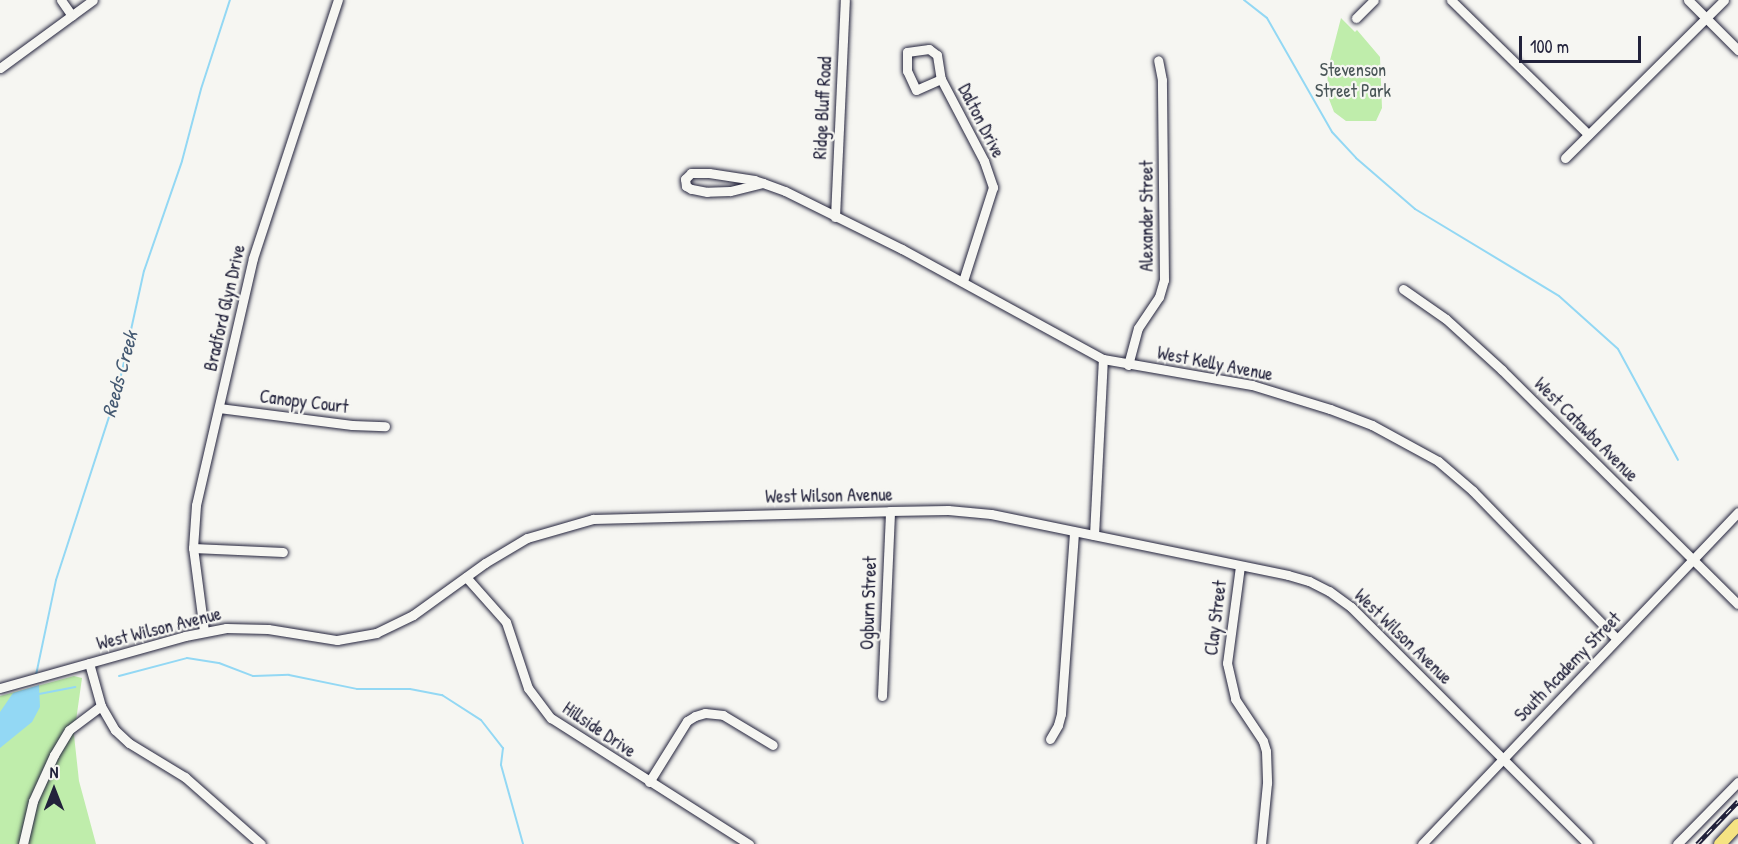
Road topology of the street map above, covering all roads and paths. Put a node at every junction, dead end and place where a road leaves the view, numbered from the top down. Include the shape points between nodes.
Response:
1 (61, 0) edge
2 (93, 0) edge
3 (338, 0) edge
4 (845, 0) edge
5 (1374, 0) edge
6 (1451, 0) edge
7 (1688, 0) edge
8 (1724, 0) edge
9 (72, 16) junction
10 (1356, 18) dead end
11 (1706, 18) junction
12 (1738, 50) edge
13 (1158, 60) dead end
14 (0, 68) edge
15 (941, 79) junction
16 (1588, 134) junction
17 (1565, 158) dead end
18 (763, 183) junction
19 (835, 217) junction
20 (963, 281) junction
21 (1403, 289) dead end
22 (1103, 359) junction
23 (1128, 365) junction
24 (219, 408) junction
25 (385, 426) dead end
26 (890, 511) junction
27 (1738, 512) edge
28 (1074, 531) junction
29 (1094, 535) junction
30 (193, 548) junction
31 (283, 552) dead end
32 (1693, 559) junction
33 (1240, 566) junction
34 (466, 577) junction
35 (1738, 604) edge
36 (204, 632) junction
37 (1617, 639) junction
38 (89, 663) junction
39 (0, 688) edge
40 (882, 696) dead end
41 (101, 706) junction
42 (1050, 739) dead end
43 (773, 745) dead end
44 (1503, 759) junction
45 (649, 782) junction
46 (1738, 782) edge
47 (1738, 825) edge
48 (23, 844) edge
49 (261, 844) edge
50 (749, 844) edge
51 (1261, 844) edge
52 (1422, 844) edge
53 (1588, 844) edge
54 (1677, 844) edge
55 (1720, 844) edge

1 - 9 street
2 - 9 street
3 - 24 street, Bradford Glyn Drive via 253,258
4 - 19 street, Ridge Bluff Road
5 - 10 street
6 - 16 street
7 - 11 street
8 - 11 street
9 - 14 street
11 - 12 street
11 - 16 street
13 - 23 street, Alexander Street via 1162,80 1164,280 1159,297 1138,328
15 - 15 street, Dalton Drive via 916,90 907,71 906,52 934,51
15 - 20 street, Dalton Drive via 984,161 993,187
16 - 17 street
18 - 18 street, West Kelly Avenue via 701,172 691,172 685,179 691,189 707,192
18 - 19 street, West Kelly Avenue
19 - 20 street, West Kelly Avenue
20 - 22 street, West Kelly Avenue
21 - 32 street, West Catawba Avenue via 1471,340
22 - 23 street, West Kelly Avenue
22 - 29 street
23 - 37 street, West Kelly Avenue via 1252,385 1372,425 1424,453 1473,491
24 - 25 street, Canopy Court
24 - 30 street, Bradford Glyn Drive via 196,505
26 - 28 street, West Wilson Avenue via 990,514
26 - 34 street, West Wilson Avenue via 593,519 527,538
26 - 40 street, Ogburn Street
27 - 32 street, South Academy Street
28 - 29 street, West Wilson Avenue
28 - 42 street via 1061,714
29 - 33 street, West Wilson Avenue
30 - 31 street
30 - 36 street, Bradford Glyn Drive
32 - 35 street, West Catawba Avenue
32 - 37 street, South Academy Street
33 - 44 street, West Wilson Avenue via 1309,581 1351,607
33 - 51 street, Clay Street via 1227,663 1235,699 1266,751
34 - 36 street, West Wilson Avenue via 394,626 355,638 319,640 249,628
34 - 45 street, Hillside Drive via 506,622 528,688 542,710
36 - 38 street, West Wilson Avenue
37 - 44 street, South Academy Street
38 - 39 street, West Wilson Avenue
38 - 41 street
41 - 48 street via 69,730 54,755 33,802
41 - 49 street via 115,730 129,743 185,777
43 - 45 street via 723,715 705,713 687,721
44 - 52 street, South Academy Street
44 - 53 street, West Wilson Avenue
45 - 50 street, Hillside Drive
46 - 54 street
47 - 55 main road

